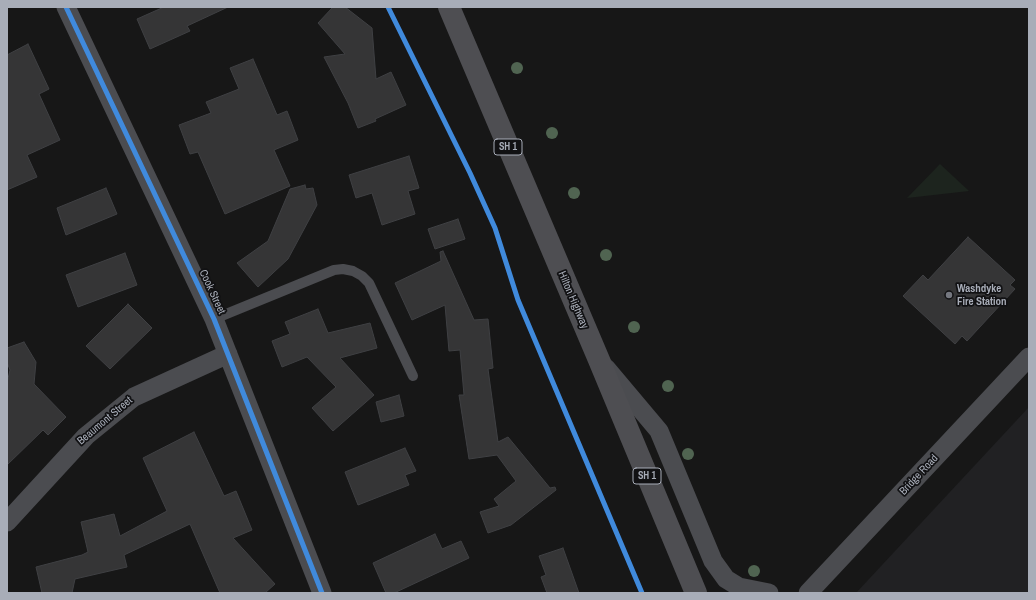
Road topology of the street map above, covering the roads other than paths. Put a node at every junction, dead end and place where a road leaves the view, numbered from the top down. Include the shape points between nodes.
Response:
1 (66, 7) edge
2 (449, 7) edge
3 (214, 319) junction
4 (228, 354) junction
5 (1029, 357) edge
6 (599, 360) junction
7 (413, 376) dead end
8 (7, 522) edge
9 (322, 593) edge
10 (696, 593) edge
11 (769, 593) edge
12 (808, 593) edge

1 - 3 street, Cook Street
2 - 6 highway, Hilton Highway / SH 1
3 - 4 street, Cook Street
3 - 7 lane via 334,270 353,271 369,283
4 - 8 street, Beaumont Street via 134,397 86,436
4 - 9 street, Cook Street
5 - 12 street, Bridge Road
6 - 10 highway, Hilton Highway / SH 1
6 - 11 street via 659,431 713,561 726,579 739,587

